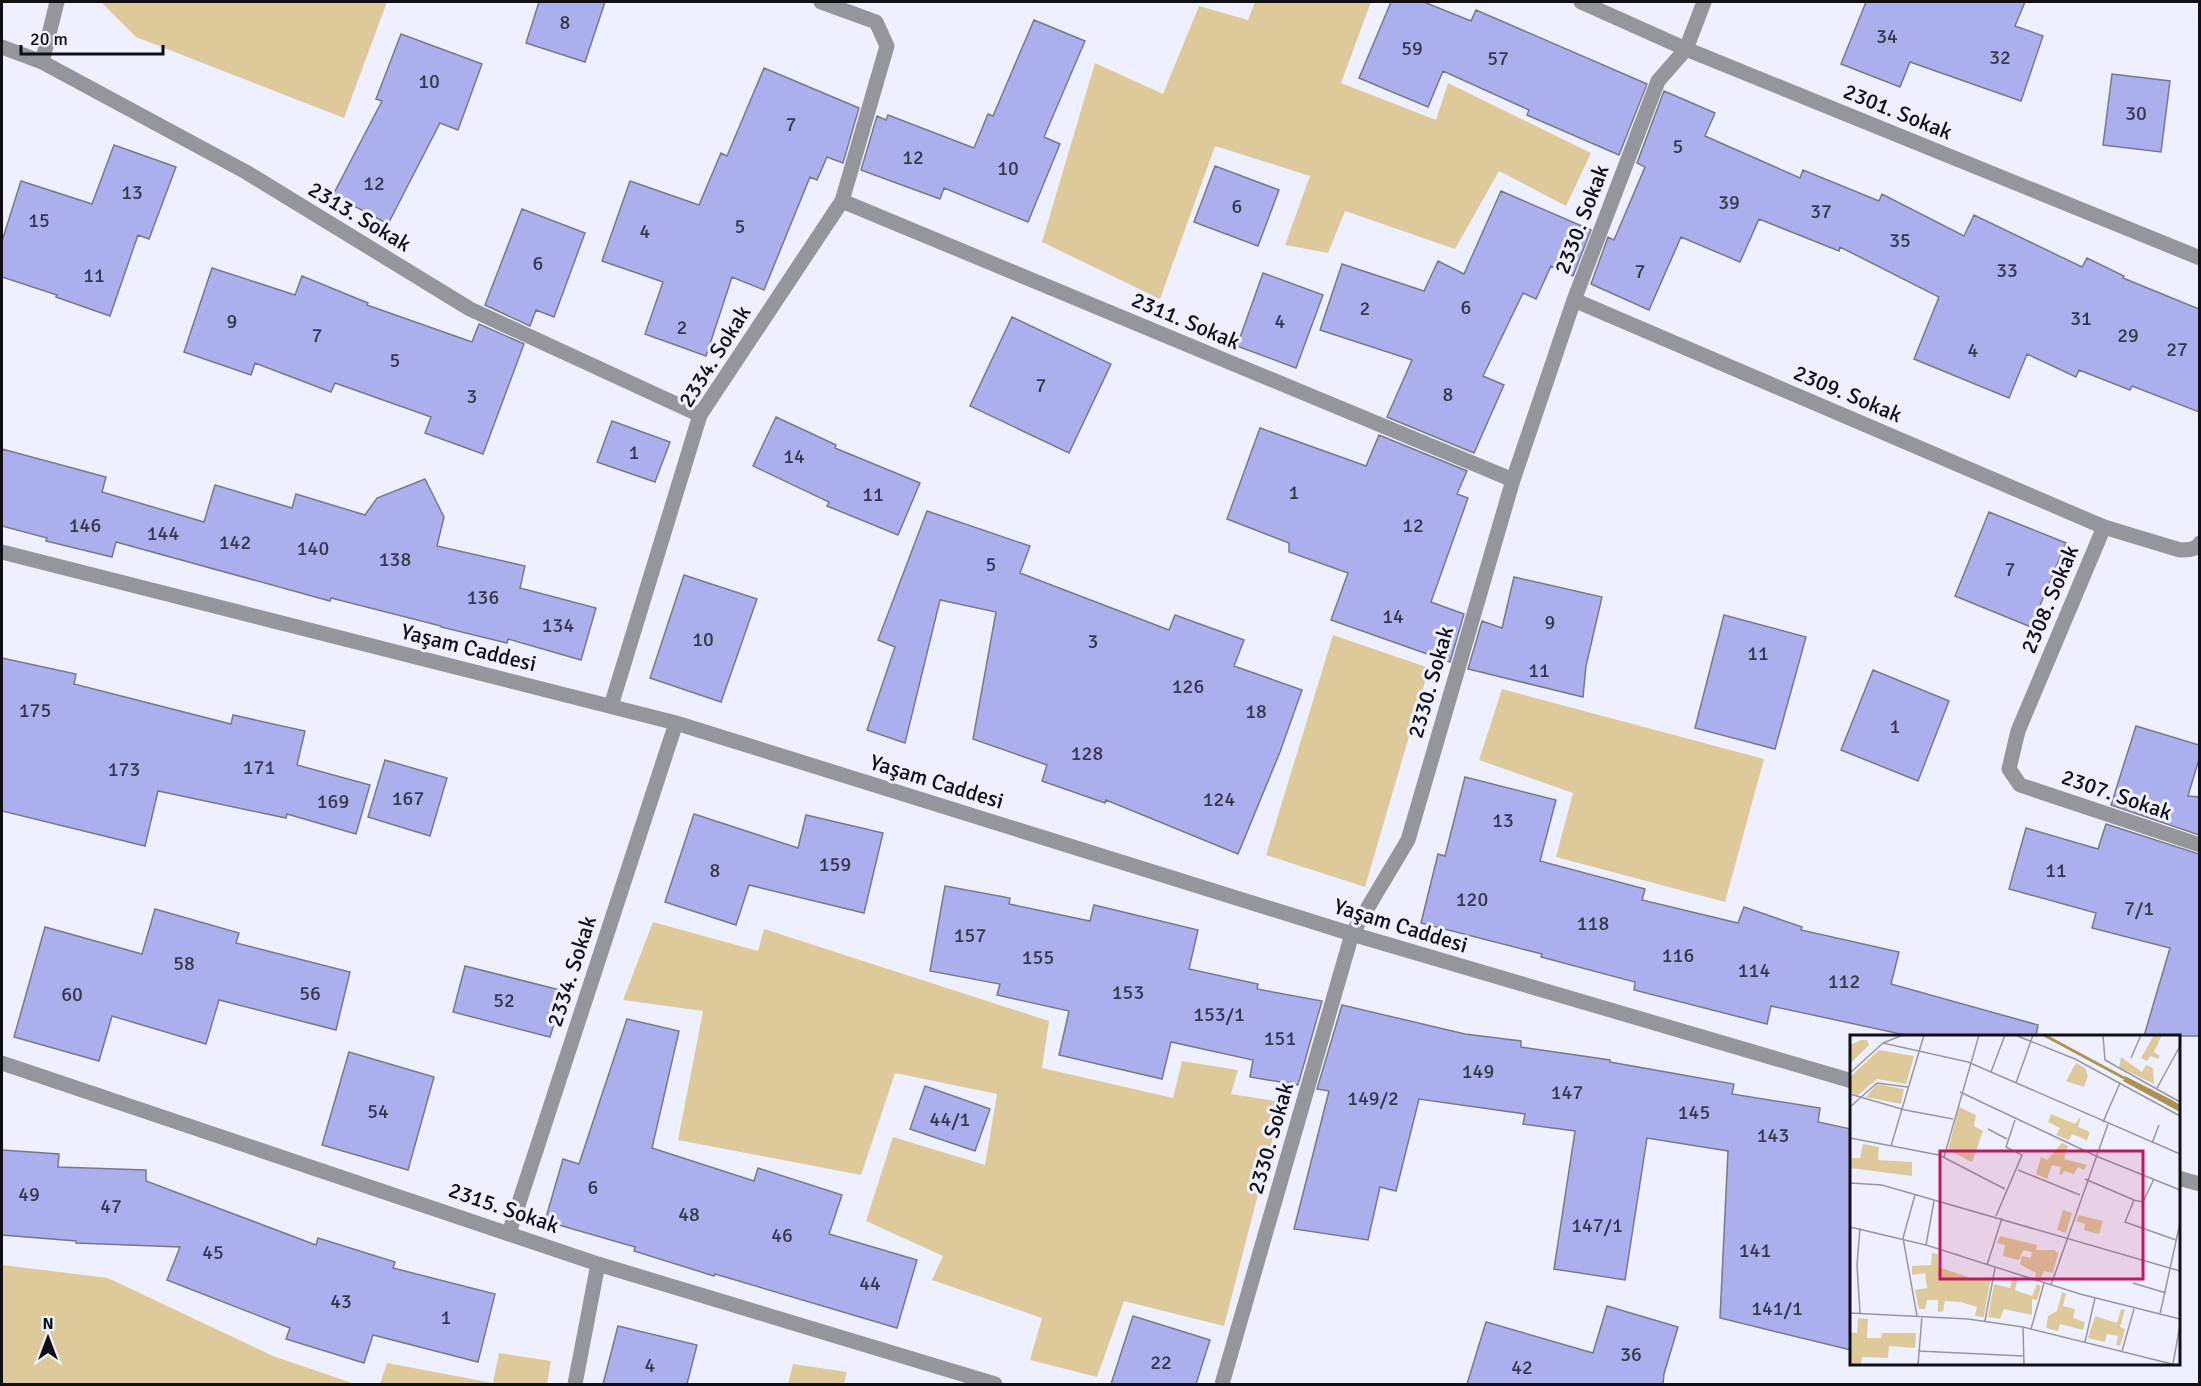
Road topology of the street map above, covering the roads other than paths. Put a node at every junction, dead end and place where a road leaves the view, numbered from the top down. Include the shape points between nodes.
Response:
1 (57, 2) edge
2 (821, 2) edge
3 (1581, 2) edge
4 (1704, 2) edge
5 (2, 47) edge
6 (1686, 49) junction
7 (42, 62) junction
8 (842, 201) junction
9 (2199, 258) edge
10 (1574, 300) junction
11 (700, 415) junction
12 (1513, 480) junction
13 (2104, 527) junction
14 (2199, 543) edge
15 (2, 552) edge
16 (611, 706) junction
17 (676, 723) junction
18 (2020, 785) joint
19 (2199, 845) edge
20 (1352, 934) junction
21 (2, 1063) edge
22 (1850, 1081) edge
23 (2180, 1179) edge
24 (2199, 1184) edge
25 (509, 1233) junction
26 (598, 1264) junction
27 (575, 1384) edge
28 (995, 1384) edge
29 (1222, 1384) edge

1 - 7 street
2 - 8 street, 2334. Sokak via 876,22 887,46
3 - 6 street, 2301. Sokak
4 - 6 street, 2330. Sokak
5 - 7 street, 2313. Sokak
6 - 9 street, 2301. Sokak
6 - 10 street, 2330. Sokak via 1658,81
7 - 11 street, 2313. Sokak via 246,172 470,309
8 - 11 street, 2334. Sokak
8 - 12 street, 2311. Sokak
10 - 12 street, 2330. Sokak
10 - 13 street, 2309. Sokak
11 - 16 street, 2334. Sokak
12 - 20 street, 2330. Sokak via 1407,840
13 - 14 street, 2308. Sokak via 2180,550 2189,550
13 - 18 street, 2308. Sokak via 2018,731 2009,769
15 - 16 street, Yaşam Caddesi
16 - 17 street, Yaşam Caddesi
17 - 20 street, Yaşam Caddesi
17 - 25 street, 2334. Sokak
18 - 19 street, 2307. Sokak
20 - 22 street, Yaşam Caddesi
20 - 29 street, 2330. Sokak
21 - 25 street, 2315. Sokak
23 - 24 street
25 - 26 street, 2315. Sokak
26 - 27 street
26 - 28 street, 2315. Sokak

